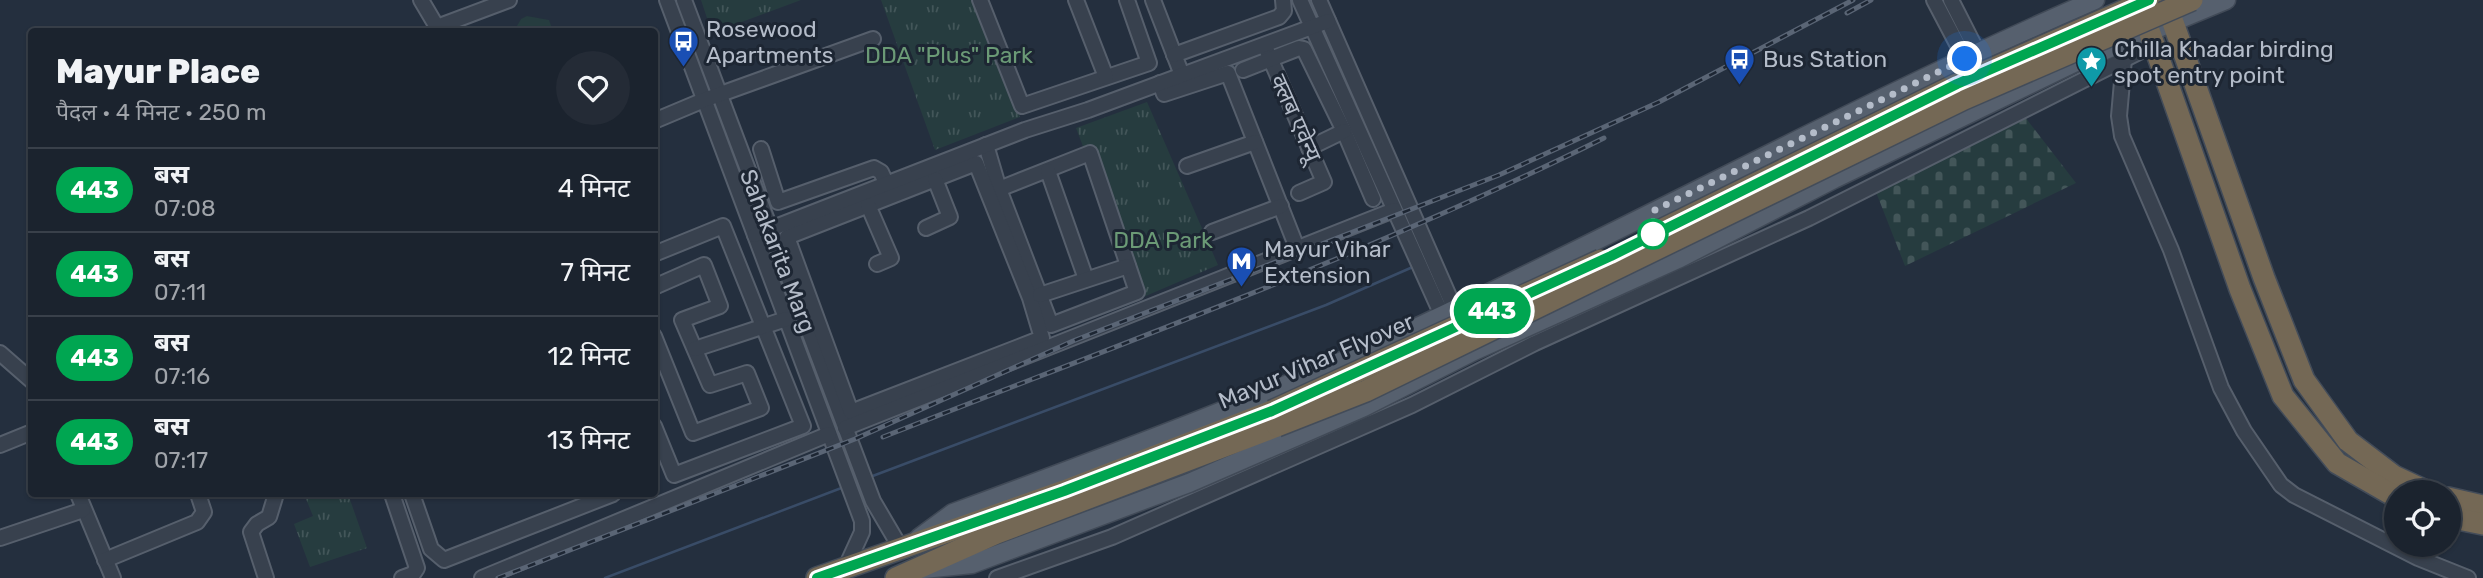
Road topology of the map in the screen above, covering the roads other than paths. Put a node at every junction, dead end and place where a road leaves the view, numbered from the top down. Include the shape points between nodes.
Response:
1 (421, 0) edge
2 (509, 0) edge
3 (667, 0) edge
4 (684, 0) edge
5 (980, 0) edge
6 (1076, 0) edge
7 (1127, 0) edge
8 (1153, 0) edge
9 (1283, 0) edge
10 (1300, 0) edge
11 (1319, 0) edge
12 (1934, 0) edge
13 (1951, 0) edge
14 (2095, 0) edge
15 (2138, 0) edge
16 (2148, 0) edge
17 (2165, 0) edge
18 (2192, 0) edge
19 (2226, 0) edge
20 (1328, 21) junction
21 (2174, 23) junction
22 (1312, 27) junction
23 (873, 39) dead end
24 (2151, 39) junction
25 (1264, 45) junction
26 (1174, 55) junction
27 (1971, 56) junction
28 (1270, 59) junction
29 (2124, 59) junction
30 (1243, 70) dead end
31 (1182, 75) junction
32 (1106, 78) junction
33 (1160, 83) junction
34 (720, 96) junction
35 (1057, 96) junction
36 (704, 100) junction
37 (1064, 118) junction
38 (658, 119) edge
39 (1344, 131) junction
40 (1255, 142) junction
41 (986, 145) junction
42 (1309, 148) junction
43 (761, 149) dead end
44 (966, 160) junction
45 (1187, 166) dead end
46 (1048, 171) junction
47 (935, 179) junction
48 (887, 185) junction
49 (999, 189) junction
50 (1299, 193) dead end
51 (1373, 199) dead end
52 (868, 205) junction
53 (1281, 206) junction
54 (1394, 210) junction
55 (926, 228) dead end
56 (780, 230) junction
57 (1212, 232) dead end
58 (755, 235) junction
59 (1417, 243) junction
60 (1297, 248) junction
61 (658, 252) edge
62 (877, 264) dead end
63 (1128, 266) junction
64 (1682, 266) junction
65 (1086, 279) junction
66 (658, 285) edge
67 (1040, 295) junction
68 (1448, 313) junction
69 (786, 318) junction
70 (763, 326) junction
71 (658, 346) edge
72 (695, 349) junction
73 (0, 353) edge
74 (1468, 354) junction
75 (1341, 361) junction
76 (28, 378) edge
77 (1364, 407) junction
78 (845, 428) junction
79 (28, 434) edge
80 (829, 434) junction
81 (658, 436) edge
82 (0, 445) edge
83 (2402, 480) edge
84 (2384, 490) edge
85 (79, 497) edge
86 (199, 497) edge
87 (275, 497) edge
88 (393, 497) edge
89 (413, 497) edge
90 (604, 497) edge
91 (2461, 501) edge
92 (2483, 506) edge
93 (83, 510) junction
94 (2461, 520) edge
95 (2483, 524) edge
96 (0, 538) edge
97 (905, 545) junction
98 (106, 560) junction
99 (846, 567) junction
100 (918, 570) junction
101 (2441, 574) edge
102 (113, 578) edge
103 (266, 578) edge
104 (402, 578) edge
105 (482, 578) edge
106 (817, 578) edge
107 (896, 578) edge
108 (997, 578) edge
109 (2468, 578) edge

1 - 2 street via 437,27
3 - 36 street, Sahakarita Marg
4 - 34 street, Sahakarita Marg
5 - 35 street via 1022,106
6 - 32 street
7 - 32 street via 1149,63
8 - 26 street
9 - 26 street via 1279,17
10 - 22 street
11 - 20 street
12 - 27 street
13 - 27 street
14 - 27 main road
15 - 24 highway
16 - 97 highway, Mayur Vihar Flyover, bridge via 1957,84 1611,256 1272,411
17 - 21 highway
18 - 100 highway, Mayur Vihar Flyover, bridge via 1964,99 1366,391 997,533
19 - 21 main road
20 - 22 street
20 - 59 street
21 - 24 main road
21 - 83 highway via 2304,380 2348,440
22 - 25 street
22 - 54 street
23 - 34 street
24 - 29 street
24 - 64 main road via 2074,63 1846,173
24 - 84 highway via 2283,396 2337,463
25 - 28 street
25 - 31 street
26 - 31 street
27 - 68 main road
28 - 30 street
28 - 39 street, क्लब एवेन्यू via 1304,49
28 - 42 street, क्लब एवेन्यू
29 - 64 street via 1809,218
29 - 101 street via 2119,116 2122,136 2221,388 2244,431 2287,491
31 - 33 street
32 - 35 street
33 - 37 street
33 - 40 street via 1164,94 1228,73
34 - 36 street
34 - 56 street, Sahakarita Marg
35 - 37 street
36 - 38 street
36 - 58 street, Sahakarita Marg
37 - 41 street
39 - 42 street
39 - 51 street, क्लब एवेन्यू
40 - 45 street
40 - 53 street
41 - 44 street
41 - 49 street
42 - 50 street, क्लब एवेन्यू via 1324,182
43 - 48 street via 780,203 874,168
44 - 47 street
44 - 48 street
44 - 56 street via 976,163 986,184 1042,338 851,412
46 - 49 street
46 - 63 street via 1090,153
46 - 65 street
47 - 52 street
47 - 55 street via 950,217
48 - 56 street
49 - 67 street
52 - 56 street
52 - 62 street via 891,258
53 - 57 street
53 - 60 street
54 - 59 street
54 - 60 street
56 - 58 street
56 - 78 street, Sahakarita Marg
58 - 69 street, Sahakarita Marg
59 - 68 street
60 - 78 street
61 - 70 street via 723,226
63 - 65 street
63 - 67 street via 1137,292 1051,325
64 - 74 main road
64 - 108 street via 1292,460 1112,537
65 - 67 street
66 - 72 street via 704,265 720,306 682,320
68 - 74 street
68 - 75 main road
69 - 70 street
69 - 80 street, Sahakarita Marg
70 - 72 street
70 - 81 street via 803,426 674,475
71 - 72 street via 693,433 761,408 747,373 710,385
73 - 76 street
74 - 77 main road
75 - 77 main road via 1357,363 1369,373 1371,387
75 - 97 main road via 1221,414 953,513
77 - 100 main road via 1189,482 972,564
78 - 97 street, Sahakarita Marg via 873,501
79 - 82 street
80 - 99 street, Sahakarita Marg via 862,532
80 - 105 street
85 - 93 street
86 - 98 street via 204,512 197,522
87 - 103 street via 269,517 251,532
88 - 104 street via 417,568
89 - 90 street via 431,549 444,559
91 - 92 highway
93 - 96 street
93 - 98 street
94 - 95 highway
97 - 99 highway, Mayur Vihar Flyover
98 - 102 street
99 - 106 highway, Mayur Vihar Flyover
100 - 107 highway, Mayur Vihar Flyover
101 - 109 street

